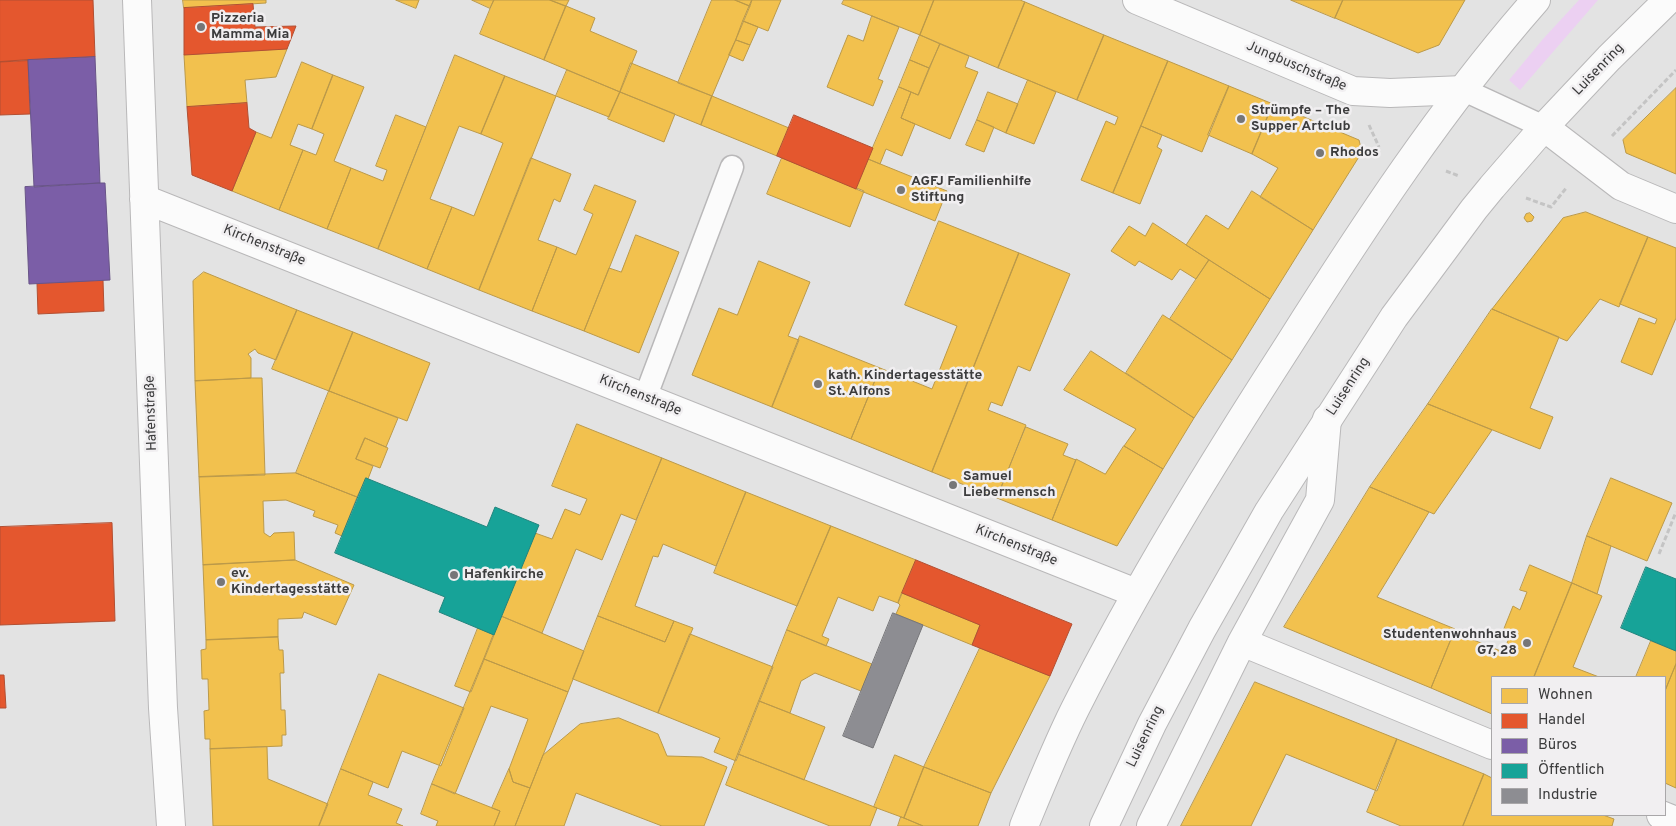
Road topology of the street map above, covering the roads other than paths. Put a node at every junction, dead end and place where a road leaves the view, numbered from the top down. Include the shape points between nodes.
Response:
1 (137, 0) edge
2 (1137, 0) edge
3 (1536, 0) edge
4 (1668, 0) edge
5 (1464, 90) junction
6 (1544, 128) junction
7 (732, 167) dead end
8 (144, 199) junction
9 (1676, 209) edge
10 (644, 398) junction
11 (1327, 419) junction
12 (1136, 593) junction
13 (1242, 642) junction
14 (1491, 745) edge
15 (1664, 816) edge
16 (1107, 820) edge
17 (1676, 821) edge
18 (170, 826) edge
19 (1024, 826) edge
20 (1151, 826) edge

1 - 8 street, Hafenstraße
2 - 5 street, Jungbuschstraße via 1353,91
3 - 5 street
4 - 6 street, Luisenring
5 - 6 lane
5 - 12 street via 1410,160 1337,268
6 - 9 street via 1621,186
6 - 11 street, Luisenring via 1474,209 1394,317
7 - 10 lane
8 - 10 street, Kirchenstraße
8 - 18 street, Hafenstraße
10 - 12 street, Kirchenstraße
11 - 13 street via 1320,500
11 - 16 street, Luisenring via 1269,511 1202,629
12 - 19 street via 1074,712
13 - 14 street
13 - 20 street
15 - 17 street

